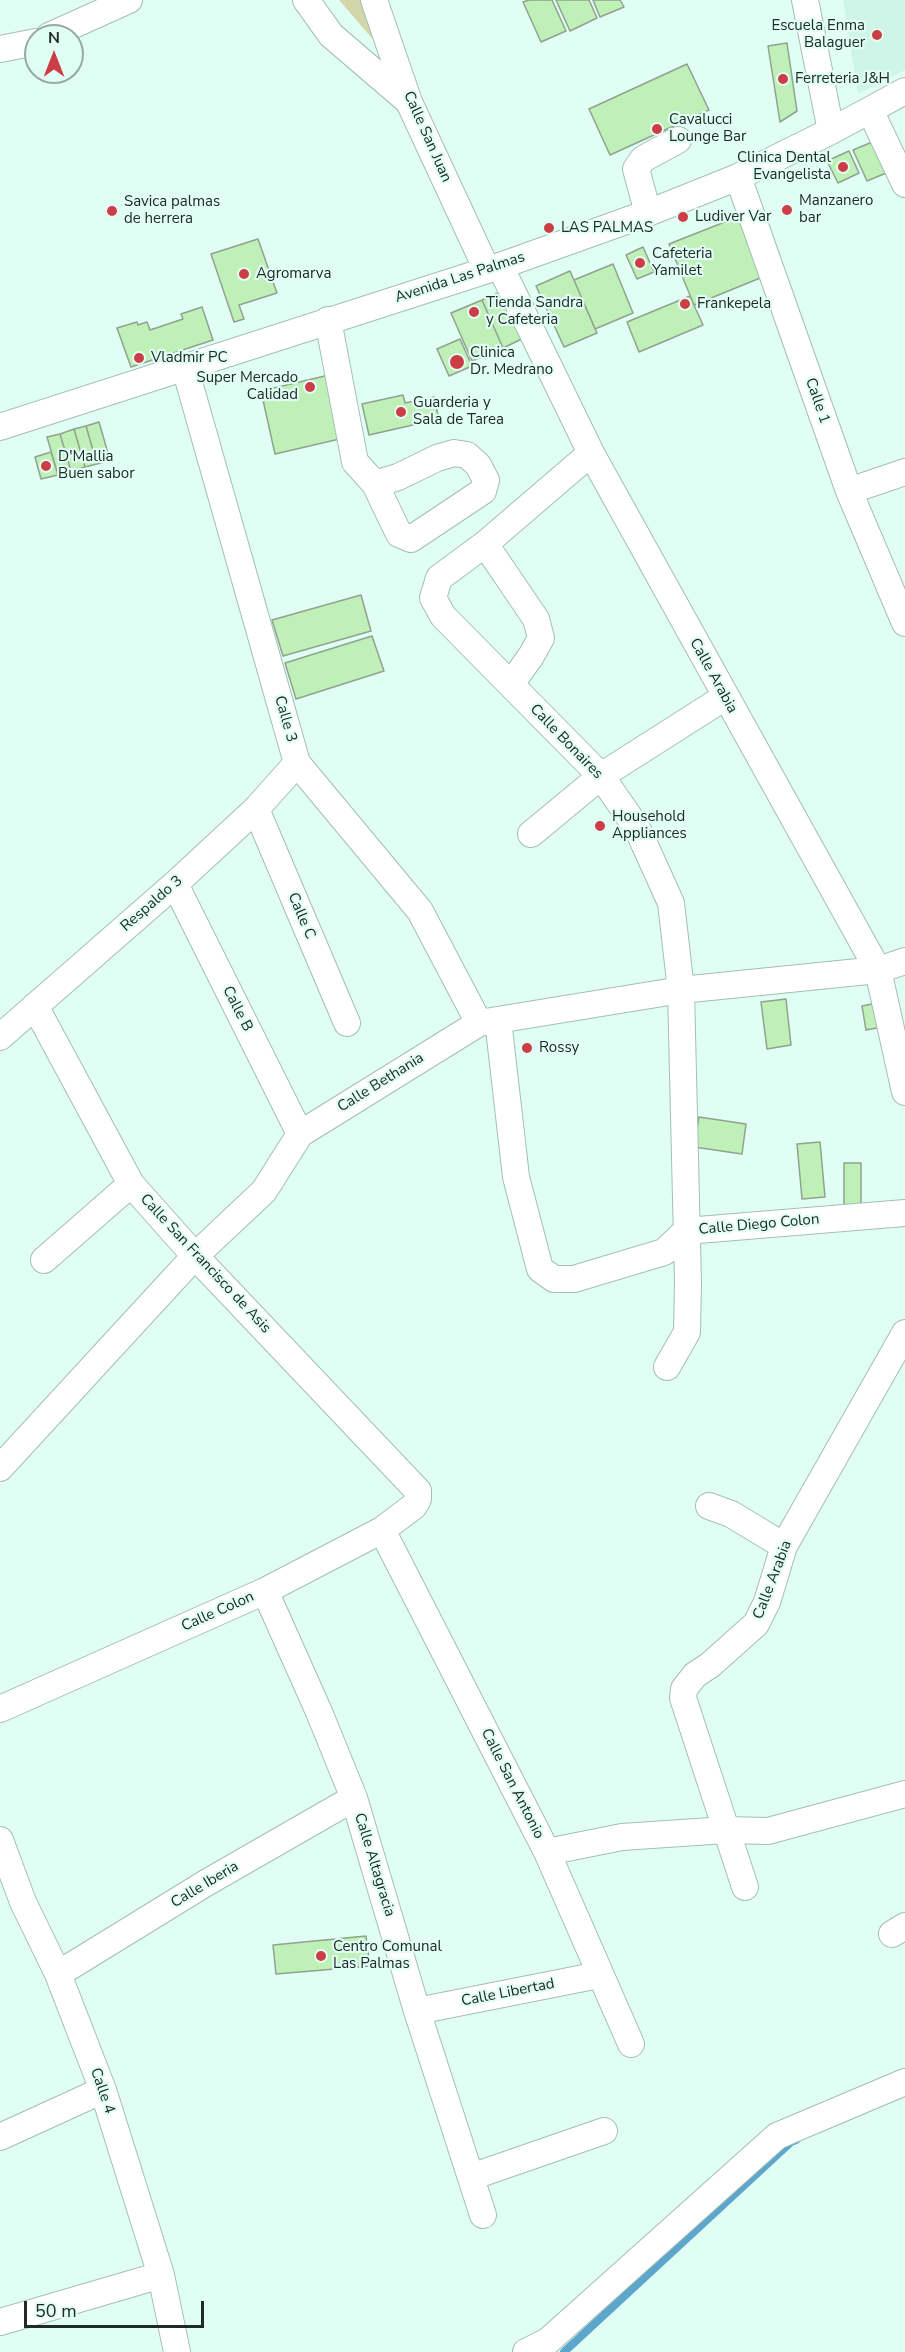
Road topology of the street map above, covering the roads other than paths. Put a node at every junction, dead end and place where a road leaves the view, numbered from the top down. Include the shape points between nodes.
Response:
1 (129, 0) edge
2 (306, 0) edge
3 (374, 0) edge
4 (805, 0) edge
5 (76, 24) edge
6 (24, 44) edge
7 (0, 49) edge
8 (905, 91) edge
9 (409, 102) junction
10 (870, 110) junction
11 (831, 131) junction
12 (678, 140) dead end
13 (738, 177) junction
14 (905, 184) edge
15 (648, 213) junction
16 (494, 268) junction
17 (328, 320) junction
18 (185, 368) junction
19 (0, 428) edge
20 (591, 453) junction
21 (905, 472) edge
22 (375, 484) dead end
23 (849, 491) junction
24 (485, 544) junction
25 (905, 623) edge
26 (511, 684) junction
27 (725, 697) junction
28 (297, 763) junction
29 (601, 776) junction
30 (256, 809) junction
31 (531, 834) dead end
32 (175, 884) junction
33 (905, 961) edge
34 (878, 970) junction
35 (681, 990) junction
36 (35, 1006) junction
37 (489, 1021) junction
38 (347, 1023) dead end
39 (0, 1037) edge
40 (905, 1092) edge
41 (300, 1134) junction
42 (131, 1184) junction
43 (905, 1213) edge
44 (686, 1231) junction
45 (195, 1256) junction
46 (44, 1260) dead end
47 (905, 1333) edge
48 (667, 1367) dead end
49 (4, 1455) edge
50 (418, 1491) joint
51 (709, 1506) dead end
52 (382, 1530) junction
53 (784, 1546) junction
54 (265, 1592) junction
55 (0, 1709) edge
56 (905, 1794) edge
57 (354, 1798) junction
58 (726, 1830) junction
59 (0, 1840) edge
60 (547, 1852) junction
61 (745, 1887) dead end
62 (58, 1974) junction
63 (599, 1975) junction
64 (417, 2011) junction
65 (631, 2044) dead end
66 (905, 2082) edge
67 (102, 2090) junction
68 (604, 2131) dead end
69 (0, 2137) edge
70 (471, 2177) junction
71 (483, 2215) dead end
72 (160, 2275) junction
73 (0, 2322) edge
74 (177, 2352) edge
75 (526, 2352) edge

1 - 5 street
2 - 9 street via 331,35
3 - 9 street, Calle San Juan
4 - 11 street
6 - 7 street
8 - 10 street, Avenida Las Palmas
9 - 16 street, Calle San Juan
10 - 11 street, Avenida Las Palmas
10 - 14 street
11 - 13 street, Avenida Las Palmas
12 - 15 street via 643,159 636,169
13 - 15 street, Avenida Las Palmas
13 - 23 street, Calle 1
15 - 16 street, Avenida Las Palmas
16 - 17 street, Avenida Las Palmas
16 - 20 street, Calle Arabia
17 - 18 street, Avenida Las Palmas
17 - 22 street via 355,462
18 - 19 street, Avenida Las Palmas
18 - 28 street, Calle 3
20 - 24 street, Calle Bonaires
20 - 27 street, Calle Arabia
21 - 23 street
23 - 25 street, Calle 1
24 - 26 street via 536,619 541,638
24 - 26 street, Calle Bonaires via 439,578 433,598 443,616
26 - 29 street, Calle Bonaires
27 - 29 street
27 - 34 street, Calle Arabia
28 - 30 street, Respaldo 3
28 - 37 street, Calle 3 via 420,911
29 - 31 street
29 - 35 street, Calle Bonaires via 637,828 671,903
30 - 32 street, Respaldo 3
30 - 38 street, Calle C
32 - 36 street, Respaldo 3
32 - 41 street, Calle B
33 - 34 street, Calle Bethania
34 - 35 street, Calle Bethania
34 - 40 street, Calle Arabia
35 - 37 street, Calle Bethania
35 - 44 street, Calle Bonaires
36 - 39 street, Respaldo 3
36 - 42 street, Calle San Francisco de Asis
37 - 41 street, Calle Bethania
37 - 44 street, Calle Diego Colon via 516,1176 540,1269 554,1280 574,1279 664,1252
41 - 45 street, Calle Bethania via 264,1191
42 - 45 street, Calle San Francisco de Asis
42 - 46 street
43 - 44 street, Calle Diego Colon
44 - 48 street, Calle Bonaires via 687,1332
45 - 49 street, Calle Bethania
45 - 50 street, Calle San Francisco de Asis
47 - 53 street, Calle Arabia
50 - 52 street, Calle Colon via 414,1506
51 - 53 street via 731,1514
52 - 54 street, Calle Colon
52 - 60 street, Calle San Antonio
53 - 58 street, Calle Arabia via 756,1624 695,1675 684,1689 683,1698
54 - 55 street, Calle Colon
54 - 57 street, Calle Altagracia
56 - 58 street via 768,1831
57 - 62 street, Calle Iberia
57 - 64 street, Calle Altagracia
58 - 60 street via 622,1837
58 - 61 street, Calle Arabia
59 - 62 street, Calle 4 via 23,1902
60 - 63 street, Calle San Antonio
62 - 67 street, Calle 4
63 - 64 street, Calle Libertad
63 - 65 street, Calle San Antonio
64 - 70 street, Calle Altagracia
66 - 75 street via 777,2136 548,2342
67 - 69 street
67 - 72 street, Calle 4
68 - 70 street
70 - 71 street, Calle Altagracia
72 - 73 street
72 - 74 street, Calle 4

